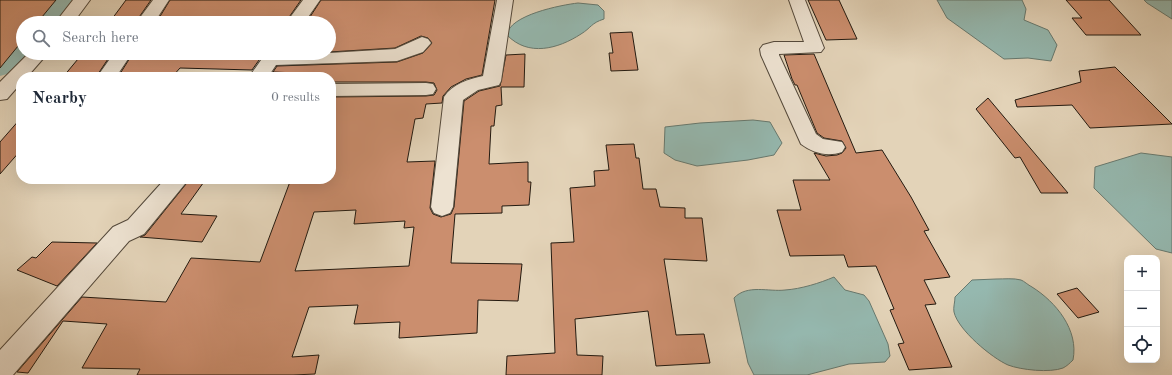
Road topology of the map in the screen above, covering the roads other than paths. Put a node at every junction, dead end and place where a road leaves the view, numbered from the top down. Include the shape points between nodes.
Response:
1 (82, 0) edge
2 (161, 0) edge
3 (312, 0) edge
4 (505, 0) edge
5 (797, 0) edge
6 (69, 16) edge
7 (150, 16) edge
8 (300, 16) edge
9 (422, 43) dead end
10 (336, 55) edge
11 (33, 60) edge
12 (118, 60) edge
13 (270, 60) edge
14 (22, 72) edge
15 (110, 72) edge
16 (262, 72) edge
17 (16, 79) edge
18 (426, 89) dead end
19 (336, 90) edge
20 (0, 94) edge
21 (835, 147) dead end
22 (174, 184) edge
23 (442, 207) dead end
24 (0, 370) edge

1 - 6 street
2 - 7 street
3 - 8 street
4 - 23 street via 492,82 472,85 454,97
5 - 21 street via 815,48 774,48 769,49 770,55 808,139 818,146
9 - 10 street via 417,48 397,55
11 - 14 street
12 - 15 street
13 - 16 street
17 - 20 street
18 - 19 street
22 - 24 street via 136,227 121,234

